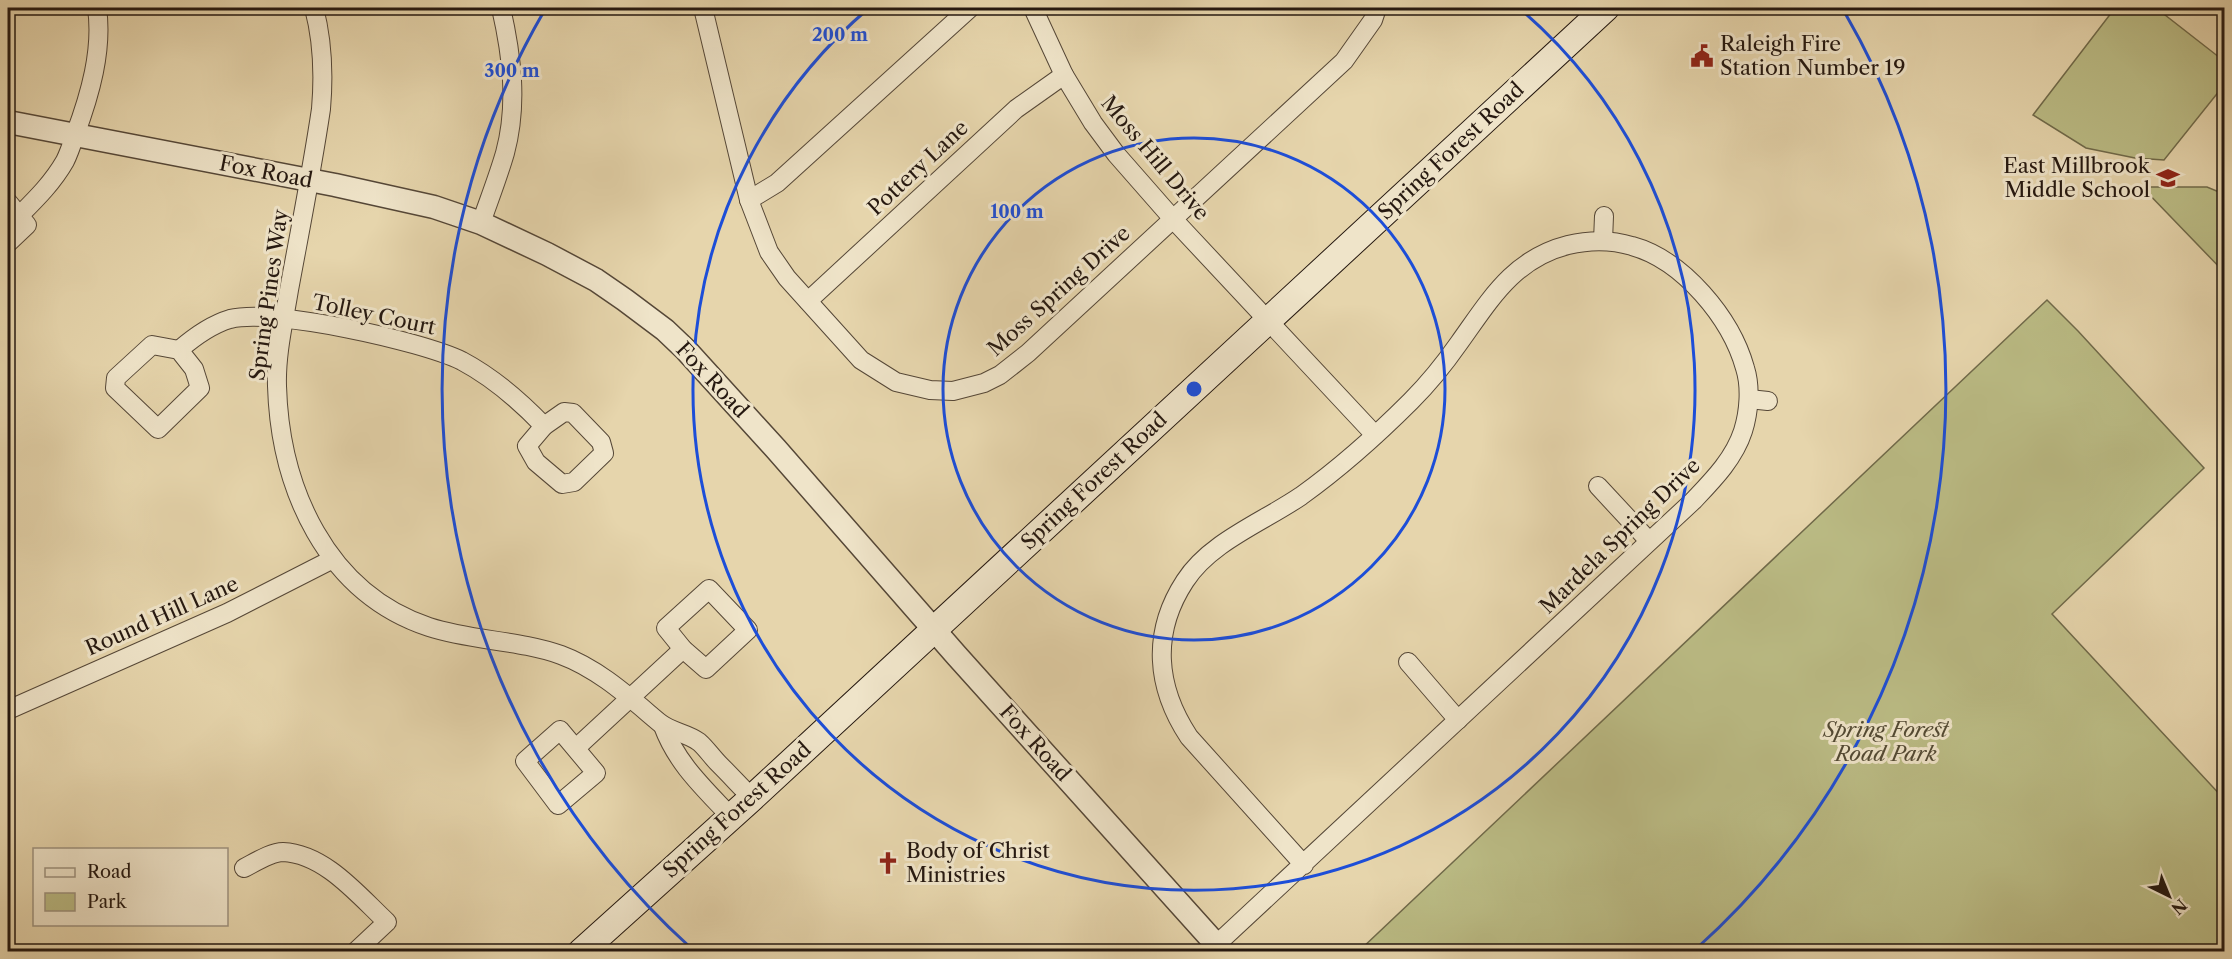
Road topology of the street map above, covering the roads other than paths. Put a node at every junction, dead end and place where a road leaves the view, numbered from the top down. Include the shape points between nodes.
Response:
1 (97, 8) edge
2 (314, 8) edge
3 (501, 8) edge
4 (704, 8) edge
5 (970, 8) edge
6 (1033, 8) edge
7 (1377, 8) edge
8 (1605, 8) edge
9 (1064, 75) junction
10 (8, 122) edge
11 (75, 135) junction
12 (309, 180) junction
13 (749, 200) junction
14 (14, 208) edge
15 (1604, 216) dead end
16 (1173, 219) junction
17 (481, 223) junction
18 (1603, 241) junction
19 (8, 243) edge
20 (808, 301) junction
21 (284, 319) junction
22 (1268, 321) junction
23 (179, 350) junction
24 (1749, 399) junction
25 (1768, 401) dead end
26 (544, 426) dead end
27 (1375, 435) junction
28 (1598, 486) dead end
29 (1649, 541) junction
30 (333, 559) junction
31 (933, 630) junction
32 (683, 649) junction
33 (1408, 663) dead end
34 (630, 698) junction
35 (8, 710) edge
36 (1458, 720) junction
37 (663, 726) junction
38 (576, 748) dead end
39 (753, 798) junction
40 (731, 817) junction
41 (1304, 865) junction
42 (244, 868) dead end
43 (1220, 948) edge
44 (355, 951) edge
45 (581, 951) edge

1 - 11 street via 96,57
2 - 12 street, Spring Pines Way via 324,76
3 - 17 street via 512,61 511,120 505,152
4 - 13 street, Moss Spring Drive
5 - 13 street via 777,183
6 - 9 street, Moss Hill Drive
7 - 16 street, Moss Spring Drive via 1344,61
8 - 22 main road, Spring Forest Road
9 - 16 street, Moss Hill Drive via 1116,154
9 - 20 street, Pottery Lane via 1016,109
10 - 11 street, Fox Road
11 - 12 street, Fox Road
11 - 14 street via 66,160 46,189
12 - 17 street, Fox Road via 434,207
12 - 21 street, Spring Pines Way
13 - 20 street, Moss Spring Drive via 769,252
14 - 19 street via 27,225
15 - 18 street
16 - 20 street, Moss Spring Drive via 1022,358 999,375 969,388 930,390 888,378 861,360
16 - 22 street, Moss Hill Drive
17 - 31 street, Fox Road via 596,280 665,330 763,435
18 - 24 street, Mardela Spring Drive via 1634,246 1660,258 1696,287 1732,334 1746,369
18 - 27 street, Mardela Spring Drive via 1568,245 1515,272 1413,399
21 - 23 street, Tolley Court via 231,319 202,332
21 - 26 street, Tolley Court via 328,325 438,351 502,387
21 - 30 street, Spring Pines Way via 277,384 281,437 295,487
22 - 27 street, Moss Hill Drive
22 - 31 main road, Spring Forest Road
23 - 23 street via 194,369 200,388 158,429 115,388 116,378 152,345
24 - 25 street
24 - 29 street, Mardela Spring Drive via 1743,432 1732,455 1693,501
27 - 41 street, Mardela Spring Drive via 1322,481 1198,563 1175,598 1163,635 1163,673 1176,717 1189,737
28 - 29 street
29 - 36 street, Mardela Spring Drive
30 - 34 street, Spring Pines Way via 371,597 412,620 461,636 561,656 585,666
30 - 35 street, Round Hill Lane via 227,613
31 - 39 main road, Spring Forest Road
31 - 43 street, Fox Road
32 - 32 street via 666,628 709,589 748,630 706,669
32 - 34 street
33 - 36 street
34 - 37 street, Spring Pines Way
34 - 38 street
36 - 41 street, Mardela Spring Drive
37 - 39 street, Spring Pines Way via 700,743
37 - 40 street, Spring Pines Way via 682,763
39 - 40 main road, Spring Forest Road
40 - 45 main road, Spring Forest Road
41 - 43 street, Mardela Spring Drive
42 - 44 street via 281,852 307,857 325,867 387,922

